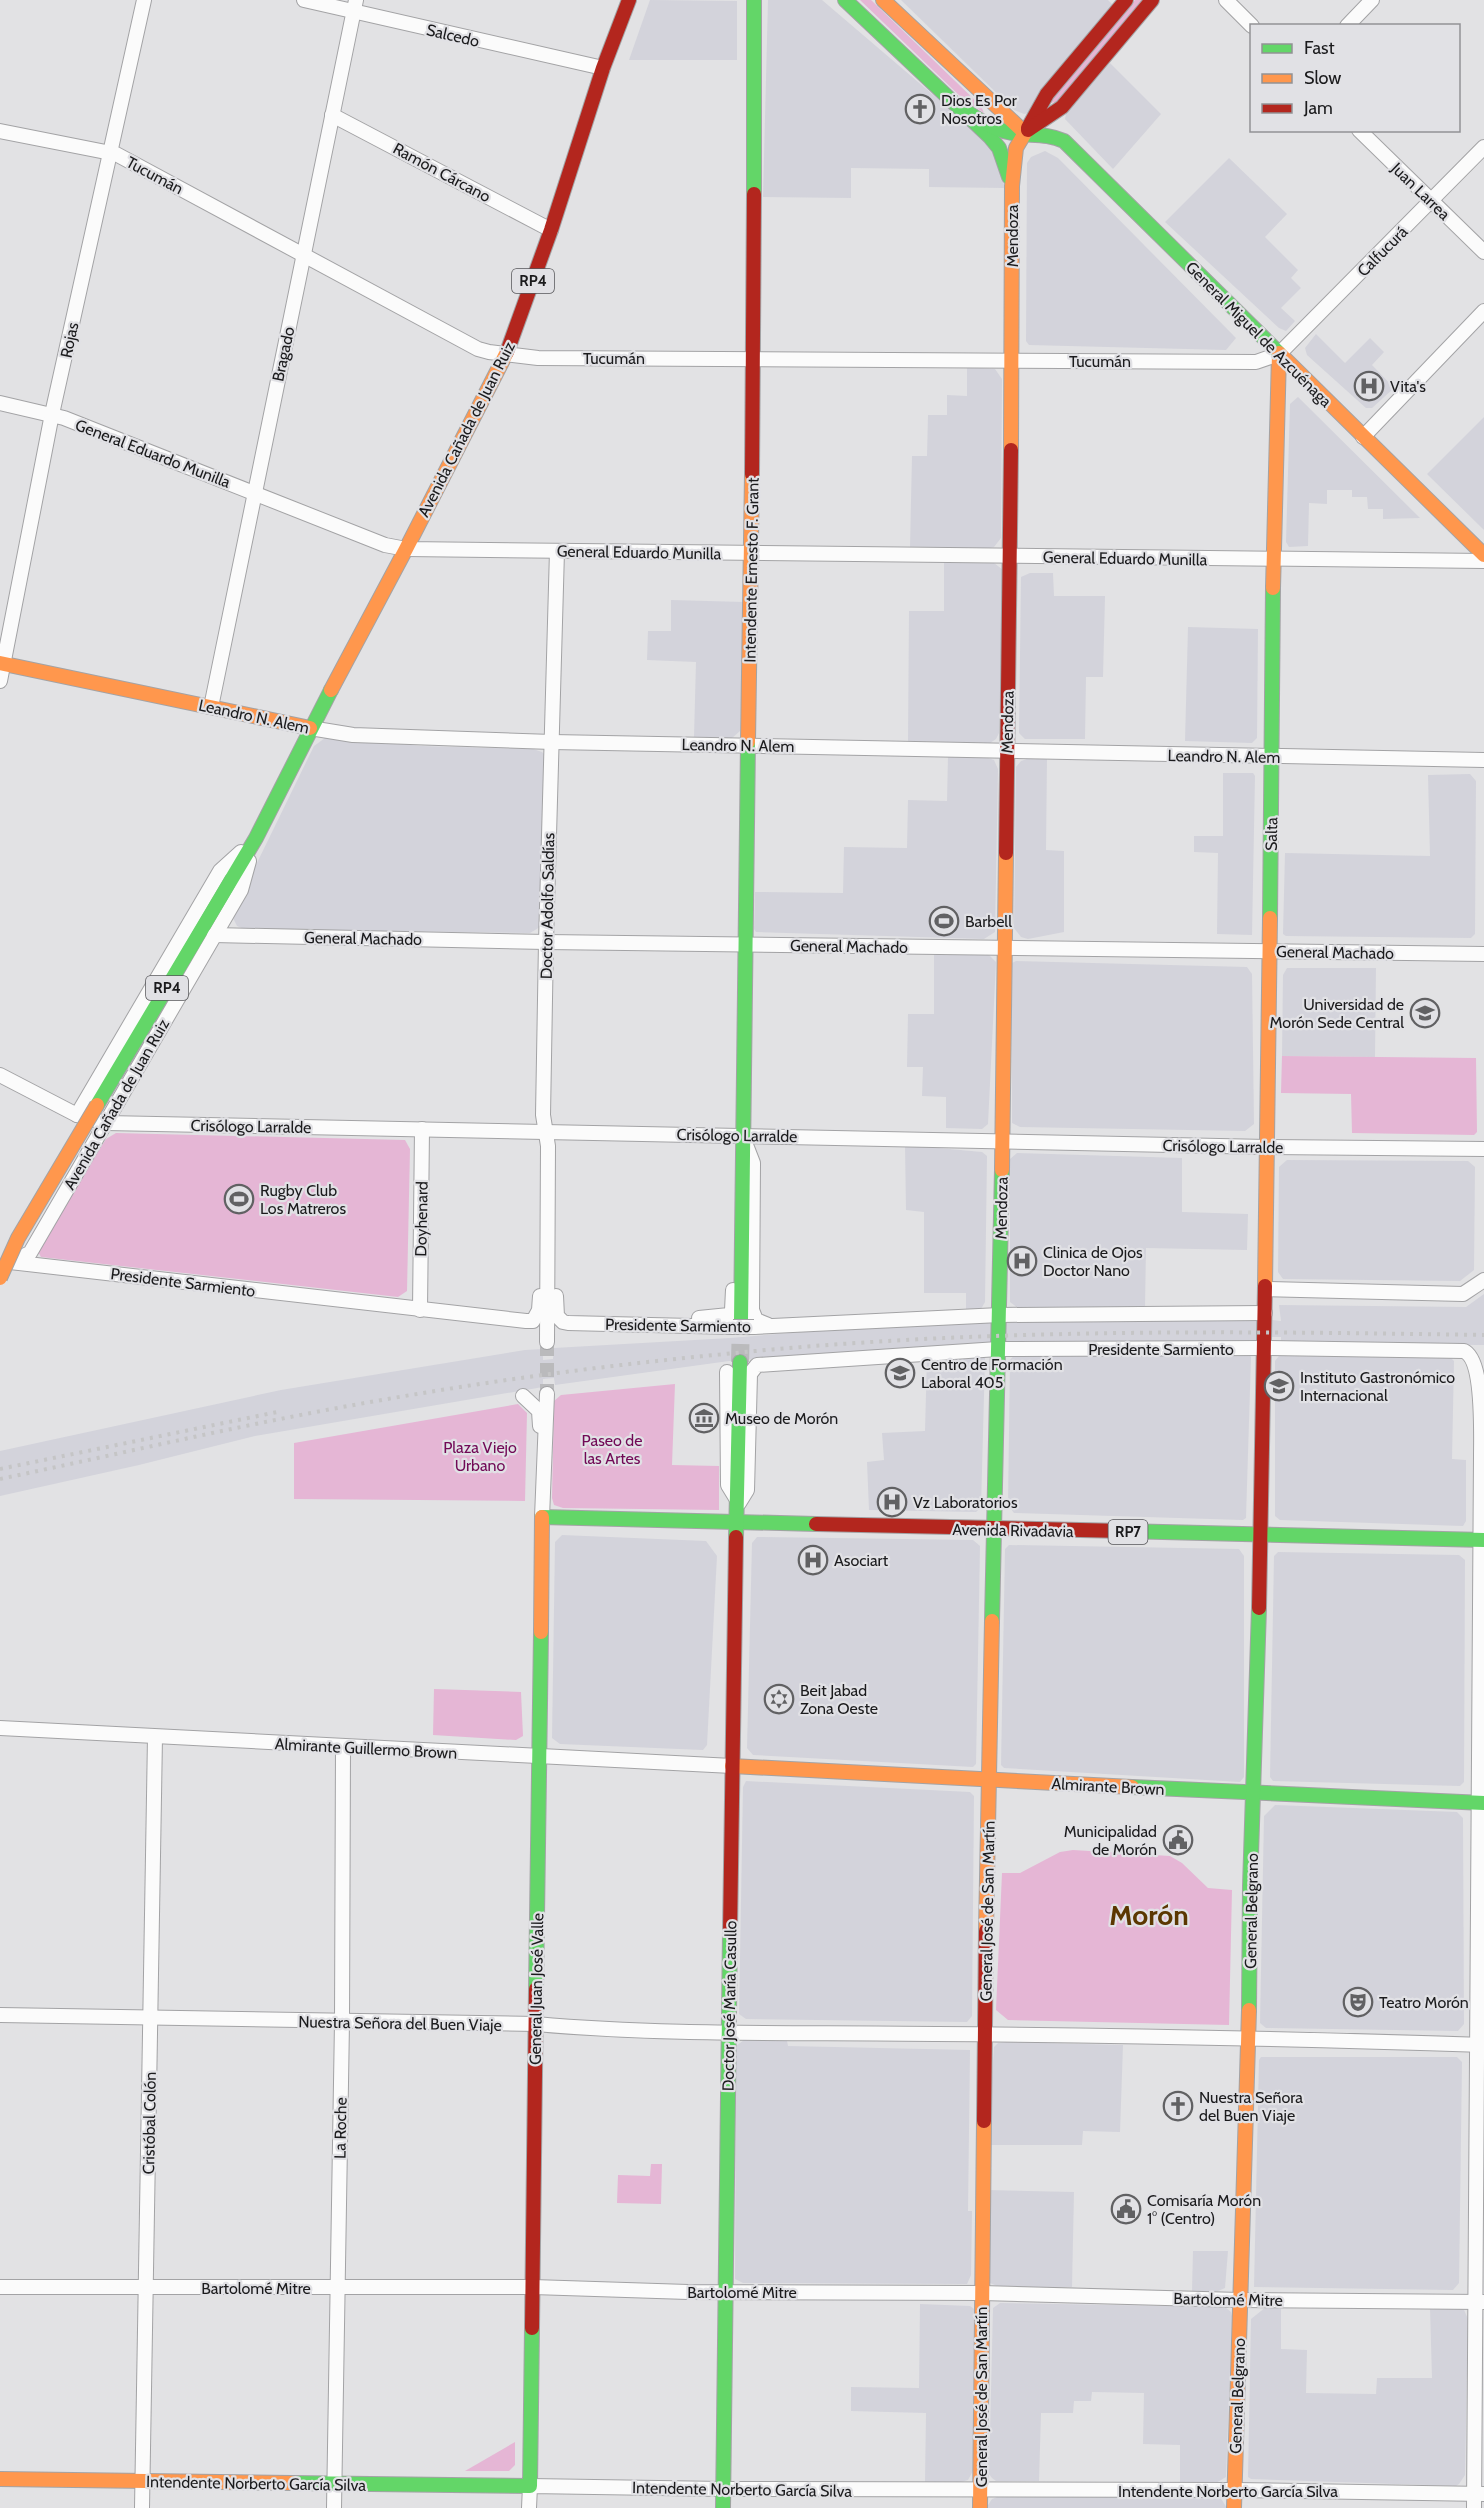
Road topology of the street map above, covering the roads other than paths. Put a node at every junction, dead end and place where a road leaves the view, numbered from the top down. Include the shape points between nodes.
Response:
1 (144, 0) edge
2 (304, 0) edge
3 (629, 0) edge
4 (754, 0) edge
5 (845, 0) edge
6 (884, 0) edge
7 (1126, 0) edge
8 (1152, 0) edge
9 (1226, 0) edge
10 (1372, 0) edge
11 (354, 6) edge
12 (1250, 24) edge
13 (1349, 24) edge
14 (603, 68) junction
15 (956, 104) junction
16 (332, 116) junction
17 (0, 131) edge
18 (1024, 132) junction
19 (1361, 132) edge
20 (1484, 147) edge
21 (110, 153) junction
22 (1012, 186) junction
23 (1431, 201) junction
24 (551, 230) junction
25 (1484, 252) edge
26 (304, 254) junction
27 (1484, 311) edge
28 (506, 354) junction
29 (1279, 354) junction
30 (753, 358) junction
31 (1011, 361) junction
32 (0, 403) edge
33 (52, 414) junction
34 (1363, 436) junction
35 (254, 492) junction
36 (406, 549) junction
37 (557, 551) junction
38 (751, 554) junction
39 (1484, 555) edge
40 (1010, 557) junction
41 (1273, 560) junction
42 (1484, 561) edge
43 (2, 664) edge
44 (0, 681) edge
45 (211, 707) junction
46 (310, 728) junction
47 (552, 742) junction
48 (749, 746) junction
49 (1006, 750) junction
50 (1272, 756) junction
51 (1484, 760) edge
52 (256, 838) junction
53 (214, 934) junction
54 (546, 942) junction
55 (745, 944) junction
56 (1004, 948) junction
57 (1270, 951) junction
58 (1484, 954) edge
59 (0, 1075) edge
60 (80, 1116) junction
61 (106, 1123) junction
62 (422, 1129) junction
63 (545, 1131) junction
64 (744, 1138) junction
65 (1001, 1140) junction
66 (1267, 1147) junction
67 (1484, 1149) edge
68 (5, 1261) edge
69 (548, 1261) junction
70 (0, 1278) edge
71 (1484, 1280) edge
72 (0, 1288) edge
73 (1265, 1289) junction
74 (420, 1310) junction
75 (539, 1310) joint
76 (1265, 1313) junction
77 (1000, 1314) junction
78 (560, 1320) joint
79 (737, 1324) junction
80 (691, 1326) junction
81 (770, 1326) junction
82 (547, 1342) tunnel mouth
83 (1264, 1348) junction
84 (998, 1349) junction
85 (740, 1362) tunnel mouth
86 (753, 1369) joint
87 (727, 1372) tunnel mouth
88 (1482, 1380) edge
89 (547, 1394) tunnel mouth
90 (523, 1396) dead end
91 (1483, 1457) edge
92 (543, 1469) junction
93 (739, 1503) junction
94 (542, 1516) junction
95 (738, 1522) junction
96 (995, 1529) junction
97 (1261, 1535) junction
98 (1482, 1540) edge
99 (0, 1728) edge
100 (155, 1737) junction
101 (343, 1747) junction
102 (539, 1755) junction
103 (732, 1766) junction
104 (988, 1780) junction
105 (1253, 1794) junction
106 (1482, 1802) edge
107 (0, 2015) edge
108 (151, 2017) junction
109 (342, 2022) junction
110 (536, 2024) junction
111 (729, 2032) junction
112 (986, 2034) junction
113 (1249, 2040) junction
114 (1480, 2044) edge
115 (0, 2287) edge
116 (533, 2287) junction
117 (145, 2288) junction
118 (337, 2288) junction
119 (726, 2292) junction
120 (982, 2293) junction
121 (1240, 2300) junction
122 (1480, 2302) edge
123 (0, 2479) edge
124 (143, 2482) junction
125 (335, 2483) junction
126 (530, 2486) junction
127 (723, 2489) junction
128 (981, 2490) junction
129 (1234, 2490) junction
130 (1477, 2498) edge
131 (142, 2508) edge
132 (334, 2508) edge
133 (529, 2508) edge
134 (723, 2508) edge
135 (980, 2508) edge
136 (1234, 2508) edge

1 - 21 street, Rojas
2 - 11 street, Salcedo
3 - 14 street, Avenida Cañada de Juan Ruiz / RP4
4 - 30 street, Intendente Ernesto F. Grant
5 - 15 street
6 - 18 street
7 - 18 street, Mendoza via 1047,94
8 - 18 street via 1062,107
9 - 12 street
10 - 13 street
11 - 14 street, Salcedo
11 - 16 street, Bragado
14 - 24 street, Avenida Cañada de Juan Ruiz / RP4
15 - 18 street, General Miguel de Azcuénaga via 993,127
15 - 22 street via 999,148
16 - 24 street, Ramón Cárcano
16 - 26 street, Bragado
17 - 21 street, Tucumán
18 - 22 street, Mendoza via 1016,148
18 - 29 street, General Miguel de Azcuénaga via 1064,141
19 - 23 street, Juan Larrea
20 - 23 street, Calfucurá
21 - 26 street, Tucumán
21 - 33 street, Rojas
22 - 31 street, Mendoza
23 - 25 street, Juan Larrea
23 - 29 street, Calfucurá
24 - 28 street, Avenida Cañada de Juan Ruiz / RP4
26 - 28 street, Tucumán via 478,349
26 - 35 street, Bragado
27 - 34 street
28 - 30 street, Tucumán
28 - 36 street, Avenida Cañada de Juan Ruiz / RP4
29 - 31 street, Tucumán via 1256,362
29 - 34 street, General Miguel de Azcuénaga
29 - 41 street, Salta
30 - 31 street, Tucumán
30 - 38 street, Intendente Ernesto F. Grant
31 - 40 street, Mendoza
32 - 33 street, General Eduardo Munilla
33 - 35 street, General Eduardo Munilla
33 - 43 street, Rojas
34 - 39 street, General Miguel de Azcuénaga
35 - 36 street, General Eduardo Munilla via 385,545
35 - 45 street, Bragado
36 - 37 street, General Eduardo Munilla
36 - 46 street, Avenida Cañada de Juan Ruiz / RP4
37 - 38 street, General Eduardo Munilla
37 - 47 street, Doctor Adolfo Saldías
38 - 40 street, General Eduardo Munilla
38 - 48 street, Intendente Ernesto F. Grant
40 - 41 street, General Eduardo Munilla
40 - 49 street, Mendoza
41 - 42 street, General Eduardo Munilla
41 - 50 street, Salta
43 - 44 street, Rojas
43 - 45 street, Leandro N. Alem
45 - 46 street, Leandro N. Alem
46 - 47 street, Leandro N. Alem via 353,735
46 - 52 street, Avenida Cañada de Juan Ruiz / RP4
47 - 48 street, Leandro N. Alem
47 - 54 street, Doctor Adolfo Saldías
48 - 49 street, Leandro N. Alem
48 - 55 street, Intendente Ernesto F. Grant
49 - 50 street, Leandro N. Alem
49 - 56 street, Mendoza
50 - 51 street, Leandro N. Alem
50 - 57 street, Salta
52 - 53 street, Avenida Cañada de Juan Ruiz via 241,890
52 - 60 street, Avenida Cañada de Juan Ruiz via 220,871
52 - 70 street, Avenida Cañada de Juan Ruiz / RP4, bridge via 18,1238
53 - 54 street, General Machado
53 - 61 street, Avenida Cañada de Juan Ruiz
54 - 55 street, General Machado
54 - 63 street, Doctor Adolfo Saldías
55 - 56 street, General Machado
55 - 64 street, Intendente Ernesto F. Grant
56 - 57 street, General Machado
56 - 65 street, Mendoza
57 - 58 street, General Machado
57 - 66 street, Salta
59 - 60 street, Crisólogo Larralde
60 - 61 street, Crisólogo Larralde
60 - 68 street, Avenida Cañada de Juan Ruiz via 87,1126 86,1132
61 - 62 street, Crisólogo Larralde
61 - 68 street, Avenida Cañada de Juan Ruiz via 30,1253
62 - 63 street, Crisólogo Larralde
62 - 74 street, Doyhenard
63 - 64 street, Crisólogo Larralde
63 - 69 street, Doctor Adolfo Saldías
64 - 65 street, Crisólogo Larralde
64 - 79 street, Intendente Ernesto F. Grant
64 - 80 street, Intendente Ernesto F. Grant via 734,1163 732,1310 729,1315 700,1318
64 - 81 street, Intendente Ernesto F. Grant via 753,1163 752,1310 756,1320
65 - 66 street, Crisólogo Larralde
65 - 77 street, Mendoza
66 - 67 street, Crisólogo Larralde
66 - 73 street, Salta
68 - 72 street, Avenida Cañada de Juan Ruiz
68 - 74 street, Presidente Sarmiento
69 - 75 street, Doctor Adolfo Saldías via 540,1278
69 - 78 street, Doctor Adolfo Saldías via 555,1278
69 - 82 street
71 - 73 street via 1463,1294
73 - 76 street, Salta
74 - 75 street, Presidente Sarmiento via 526,1321 533,1320
76 - 77 street, Presidente Sarmiento
76 - 83 street, General Belgrano
77 - 81 street, Presidente Sarmiento
77 - 84 street, General José de San Martín
78 - 80 street, Presidente Sarmiento
79 - 80 street, Presidente Sarmiento
79 - 81 street, Presidente Sarmiento, bridge
83 - 84 street, Presidente Sarmiento
83 - 88 street, Presidente Sarmiento via 1464,1351 1475,1359
83 - 97 street, General Belgrano
84 - 86 street, Presidente Sarmiento via 757,1365
84 - 96 street, General José de San Martín
85 - 93 street, Doctor José María Casullo
86 - 93 street, Doctor José María Casullo via 747,1490
87 - 93 street, Doctor José María Casullo via 728,1485
88 - 91 street
89 - 92 street, General Juan José Valle
90 - 92 street, General Juan José Valle via 540,1414 539,1462
91 - 98 street
92 - 94 street, General Juan José Valle
93 - 95 street, Doctor José María Casullo
94 - 95 street, Avenida Rivadavia / RP7
94 - 102 street, General Juan José Valle
95 - 96 street, Avenida Rivadavia / RP7
95 - 103 street, Doctor José María Casullo
96 - 97 street, Avenida Rivadavia / RP7
96 - 104 street, General José de San Martín
97 - 98 street, Avenida Rivadavia / RP7
97 - 105 street, General Belgrano
98 - 106 street
99 - 100 street, Almirante Guillermo Brown
100 - 101 street, Almirante Guillermo Brown
100 - 108 street, Cristóbal Colón
101 - 102 street, Almirante Guillermo Brown
101 - 109 street, La Roche
102 - 103 street, Almirante Guillermo Brown
102 - 110 street, General Juan José Valle
103 - 104 street, Almirante Brown
103 - 111 street, Doctor José María Casullo
104 - 105 street, Almirante Brown
104 - 112 street, General José de San Martín
105 - 106 street, Almirante Brown
105 - 113 street, General Belgrano
106 - 114 street
107 - 108 street, Nuestra Señora del Buen Viaje
108 - 109 street, Nuestra Señora del Buen Viaje
108 - 117 street, Cristóbal Colón
109 - 110 street, Nuestra Señora del Buen Viaje
109 - 118 street, La Roche
110 - 111 street, Nuestra Señora del Buen Viaje
110 - 116 street, General Juan José Valle
111 - 112 street, Nuestra Señora del Buen Viaje
111 - 119 street, Doctor José María Casullo
112 - 113 street, Nuestra Señora del Buen Viaje
112 - 120 street, General José de San Martín
113 - 114 street, Nuestra Señora del Buen Viaje
113 - 121 street, General Belgrano
114 - 122 street
115 - 117 street, Bartolomé Mitre
116 - 118 street, Bartolomé Mitre
116 - 119 street, Bartolomé Mitre
116 - 126 street, General Juan José Valle
117 - 118 street, Bartolomé Mitre
117 - 124 street, Cristóbal Colón
118 - 125 street, La Roche
119 - 120 street, Bartolomé Mitre
119 - 127 street, Doctor José María Casullo
120 - 121 street, Bartolomé Mitre
120 - 128 street, General José de San Martín
121 - 122 street, Bartolomé Mitre
121 - 129 street, General Belgrano
122 - 130 street
123 - 124 street, Intendente Norberto García Silva
124 - 125 street, Intendente Norberto García Silva
124 - 131 street, Cristóbal Colón
125 - 126 street, Intendente Norberto García Silva
125 - 132 street, La Roche
126 - 127 street, Intendente Norberto García Silva
126 - 133 street, General Juan José Valle
127 - 128 street, Intendente Norberto García Silva
127 - 134 street, Doctor José María Casullo
128 - 129 street, Intendente Norberto García Silva
128 - 135 street, General José de San Martín
129 - 130 street, Intendente Norberto García Silva
129 - 136 street, General Belgrano

